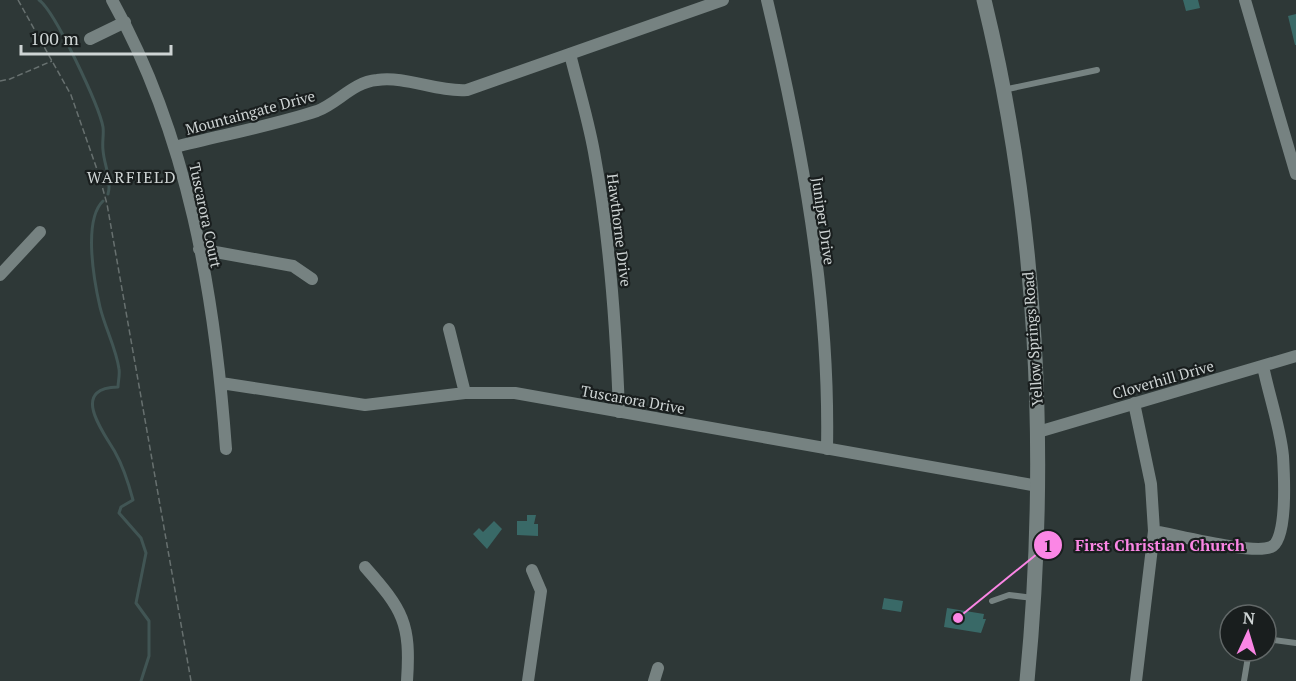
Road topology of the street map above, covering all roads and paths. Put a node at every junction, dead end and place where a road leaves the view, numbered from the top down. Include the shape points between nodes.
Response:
1 (18, 0) edge
2 (112, 0) edge
3 (723, 0) edge
4 (766, 0) edge
5 (984, 0) edge
6 (1245, 0) edge
7 (125, 22) junction
8 (90, 39) dead end
9 (570, 54) junction
10 (53, 60) junction
11 (1097, 70) dead end
12 (0, 81) edge
13 (1003, 90) junction
14 (175, 147) junction
15 (1296, 174) edge
16 (40, 232) dead end
17 (199, 249) junction
18 (0, 275) edge
19 (312, 279) dead end
20 (449, 329) dead end
21 (1296, 356) edge
22 (1263, 366) junction
23 (221, 382) junction
24 (465, 393) junction
25 (1134, 403) junction
26 (619, 412) junction
27 (1038, 432) junction
28 (827, 448) junction
29 (226, 449) dead end
30 (1038, 486) junction
31 (1155, 531) junction
32 (365, 567) dead end
33 (532, 570) dead end
34 (1033, 598) junction
35 (992, 601) dead end
36 (1278, 641) edge
37 (1296, 643) edge
38 (1247, 663) edge
39 (658, 668) dead end
40 (192, 681) edge
41 (407, 681) edge
42 (528, 681) edge
43 (654, 681) edge
44 (1027, 681) edge
45 (1136, 681) edge
46 (1244, 681) edge

1 - 10 path
2 - 7 street, Tuscarora Court
3 - 9 street, Mountaingate Drive
4 - 28 street, Juniper Drive via 793,113 808,206 821,312
5 - 13 main road, Yellow Springs Road
6 - 15 street
7 - 8 street
7 - 14 street, Tuscarora Court
9 - 14 street, Mountaingate Drive via 467,90 447,91 397,80 375,80 358,85 317,111
9 - 26 street, Hawthorne Drive via 601,192 612,289
10 - 12 path
10 - 40 path via 71,95 106,204
11 - 13 lane
13 - 27 main road, Yellow Springs Road via 1025,236
14 - 17 street, Tuscarora Court
16 - 18 street
17 - 19 street via 293,266
17 - 23 street, Tuscarora Court
20 - 24 street
21 - 22 street, Cloverhill Drive
22 - 25 street, Cloverhill Drive
22 - 31 street via 1282,455 1281,538 1269,549
23 - 24 street, Tuscarora Drive via 365,405
23 - 29 street, Tuscarora Court
24 - 26 street, Tuscarora Drive via 515,393
25 - 27 street, Cloverhill Drive
25 - 31 street via 1152,484
26 - 28 street, Tuscarora Drive
27 - 30 main road, Yellow Springs Road
28 - 30 street, Tuscarora Drive
30 - 34 main road, Yellow Springs Road
31 - 45 street
32 - 41 street via 387,592 407,627
33 - 42 street via 541,591
34 - 35 lane via 1009,595
34 - 44 main road, Yellow Springs Road
36 - 37 lane
38 - 46 lane
39 - 43 street

